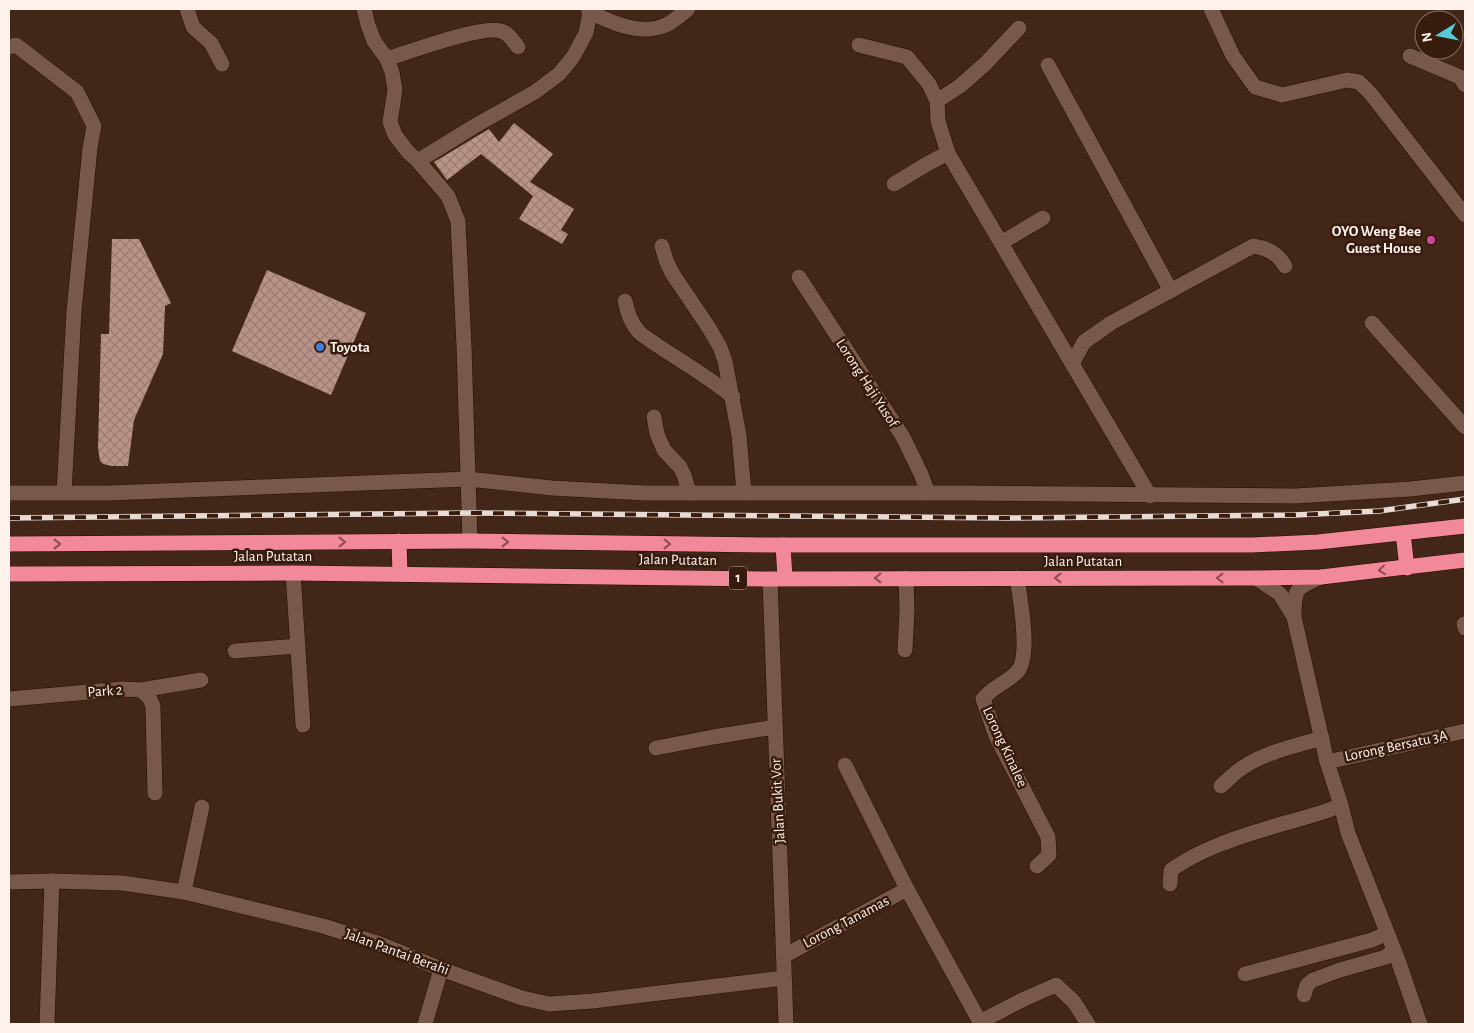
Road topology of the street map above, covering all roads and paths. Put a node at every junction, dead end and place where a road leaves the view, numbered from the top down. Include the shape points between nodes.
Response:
1 (187, 9) edge
2 (364, 9) edge
3 (688, 9) edge
4 (1210, 9) edge
5 (589, 11) edge
6 (1019, 28) dead end
7 (11, 44) edge
8 (859, 45) dead end
9 (518, 47) dead end
10 (1410, 56) dead end
11 (387, 59) junction
12 (222, 64) dead end
13 (1048, 65) dead end
14 (1465, 85) edge
15 (937, 101) junction
16 (948, 153) junction
17 (418, 160) junction
18 (894, 184) dead end
19 (1465, 215) edge
20 (1043, 218) dead end
21 (1001, 244) junction
22 (662, 246) dead end
23 (1285, 266) dead end
24 (799, 278) dead end
25 (1171, 291) junction
26 (625, 301) dead end
27 (1372, 323) dead end
28 (1072, 364) junction
29 (733, 397) junction
30 (654, 417) dead end
31 (1465, 427) edge
32 (468, 479) junction
33 (1465, 482) edge
34 (744, 492) junction
35 (9, 493) edge
36 (64, 493) junction
37 (689, 493) junction
38 (928, 493) junction
39 (1150, 496) junction
40 (1465, 526) edge
41 (1403, 534) junction
42 (470, 541) junction
43 (399, 542) junction
44 (9, 544) edge
45 (783, 546) junction
46 (1465, 560) edge
47 (1407, 568) junction
48 (293, 573) junction
49 (9, 574) edge
50 (400, 574) junction
51 (1321, 576) junction
52 (785, 578) junction
53 (906, 578) junction
54 (1017, 578) junction
55 (1256, 578) junction
56 (770, 579) junction
57 (1294, 617) junction
58 (298, 646) junction
59 (905, 650) dead end
60 (235, 652) dead end
61 (200, 680) dead end
62 (141, 690) junction
63 (9, 699) edge
64 (303, 725) dead end
65 (775, 727) junction
66 (1465, 731) edge
67 (1322, 738) junction
68 (656, 748) dead end
69 (1327, 762) junction
70 (845, 765) dead end
71 (1221, 786) dead end
72 (155, 793) dead end
73 (1341, 805) junction
74 (202, 807) dead end
75 (1037, 866) dead end
76 (52, 881) junction
77 (9, 882) edge
78 (1170, 884) dead end
79 (908, 889) junction
80 (184, 892) junction
81 (1387, 933) junction
82 (1394, 950) junction
83 (784, 956) junction
84 (441, 969) junction
85 (1245, 974) dead end
86 (784, 978) junction
87 (1304, 995) dead end
88 (979, 1023) edge
89 (47, 1024) edge
90 (425, 1024) edge
91 (786, 1024) edge
92 (1088, 1024) edge
93 (1420, 1024) edge

1 - 12 street via 193,27 211,43
2 - 11 street via 374,42
3 - 5 street via 664,26 648,29 622,25
4 - 19 street via 1233,56 1254,87 1282,95 1347,80 1359,82
5 - 17 street via 586,33 573,57 558,74 535,92
6 - 15 street via 985,64
7 - 36 street via 77,92 94,126 74,311
8 - 15 street via 906,57 929,84
9 - 11 street via 503,31 495,30 455,38
10 - 14 street via 1460,77
11 - 17 street via 395,90 390,122 401,145
13 - 25 street
15 - 16 street via 938,121
16 - 18 street
16 - 21 street
17 - 32 street via 448,196 458,221
20 - 21 street
21 - 28 street
22 - 29 street via 672,273 720,347
23 - 25 street via 1280,258 1264,247 1252,246
24 - 38 street, Lorong Haji Yusof via 902,437
25 - 28 street via 1111,323 1084,342
26 - 29 street via 630,319 641,334
27 - 31 street
28 - 39 street
29 - 34 street
30 - 37 street via 664,450 680,467
32 - 36 street
32 - 37 street via 591,491
32 - 42 street
33 - 39 street via 1296,496
34 - 37 street
34 - 38 street
35 - 36 street
38 - 39 street
40 - 41 highway, Jalan Putatan / 1
41 - 45 highway, Jalan Putatan / 1 via 1252,545
41 - 47 highway
42 - 43 highway, Jalan Putatan / 1
42 -> 45 highway, Jalan Putatan / 1
44 -> 43 highway, Jalan Putatan / 1
43 - 50 highway
45 - 52 highway
46 - 47 highway, Jalan Putatan / 1
47 -> 51 highway, Jalan Putatan / 1
48 - 49 highway, Jalan Putatan / 1
48 - 50 highway, Jalan Putatan / 1
48 - 58 street
50 - 56 highway, Jalan Putatan / 1
51 - 55 highway, Jalan Putatan / 1
51 - 57 street via 1298,588 1294,596
53 -> 52 highway, Jalan Putatan / 1
52 - 56 highway, Jalan Putatan / 1
53 - 54 highway, Jalan Putatan / 1
53 - 59 street
55 -> 54 highway, Jalan Putatan / 1
54 - 75 street, Lorong Kinalee via 1024,631 1023,665 983,700 996,736 1048,837 1049,854
55 - 57 street via 1280,594
56 - 65 street, Jalan Bukit Vor
57 - 67 street
58 - 60 street
58 - 64 street
61 - 62 street, Park 2
62 - 63 street, Park 2
62 - 72 street via 153,706
65 - 68 street
65 - 83 street, Jalan Bukit Vor
66 - 69 street, Lorong Bersatu 3A
67 - 69 street
67 - 71 street via 1252,762
69 - 73 street
70 - 79 street
73 - 78 street via 1328,812 1210,848 1171,870
73 - 81 street via 1348,833
74 - 80 street
76 - 77 street, Jalan Pantai Berahi
76 - 80 street, Jalan Pantai Berahi via 122,883
76 - 89 street
79 - 83 street, Lorong Tanamas
79 - 88 street
80 - 84 street, Jalan Pantai Berahi via 322,926 380,944
81 - 82 street
81 - 85 street via 1372,940
82 - 87 street via 1386,957 1312,980
82 - 93 street
83 - 86 street, Jalan Bukit Vor
84 - 86 street, Jalan Pantai Berahi via 522,998 549,1004
84 - 90 street
86 - 91 street, Jalan Bukit Vor
88 - 92 street via 1056,985 1074,1002

